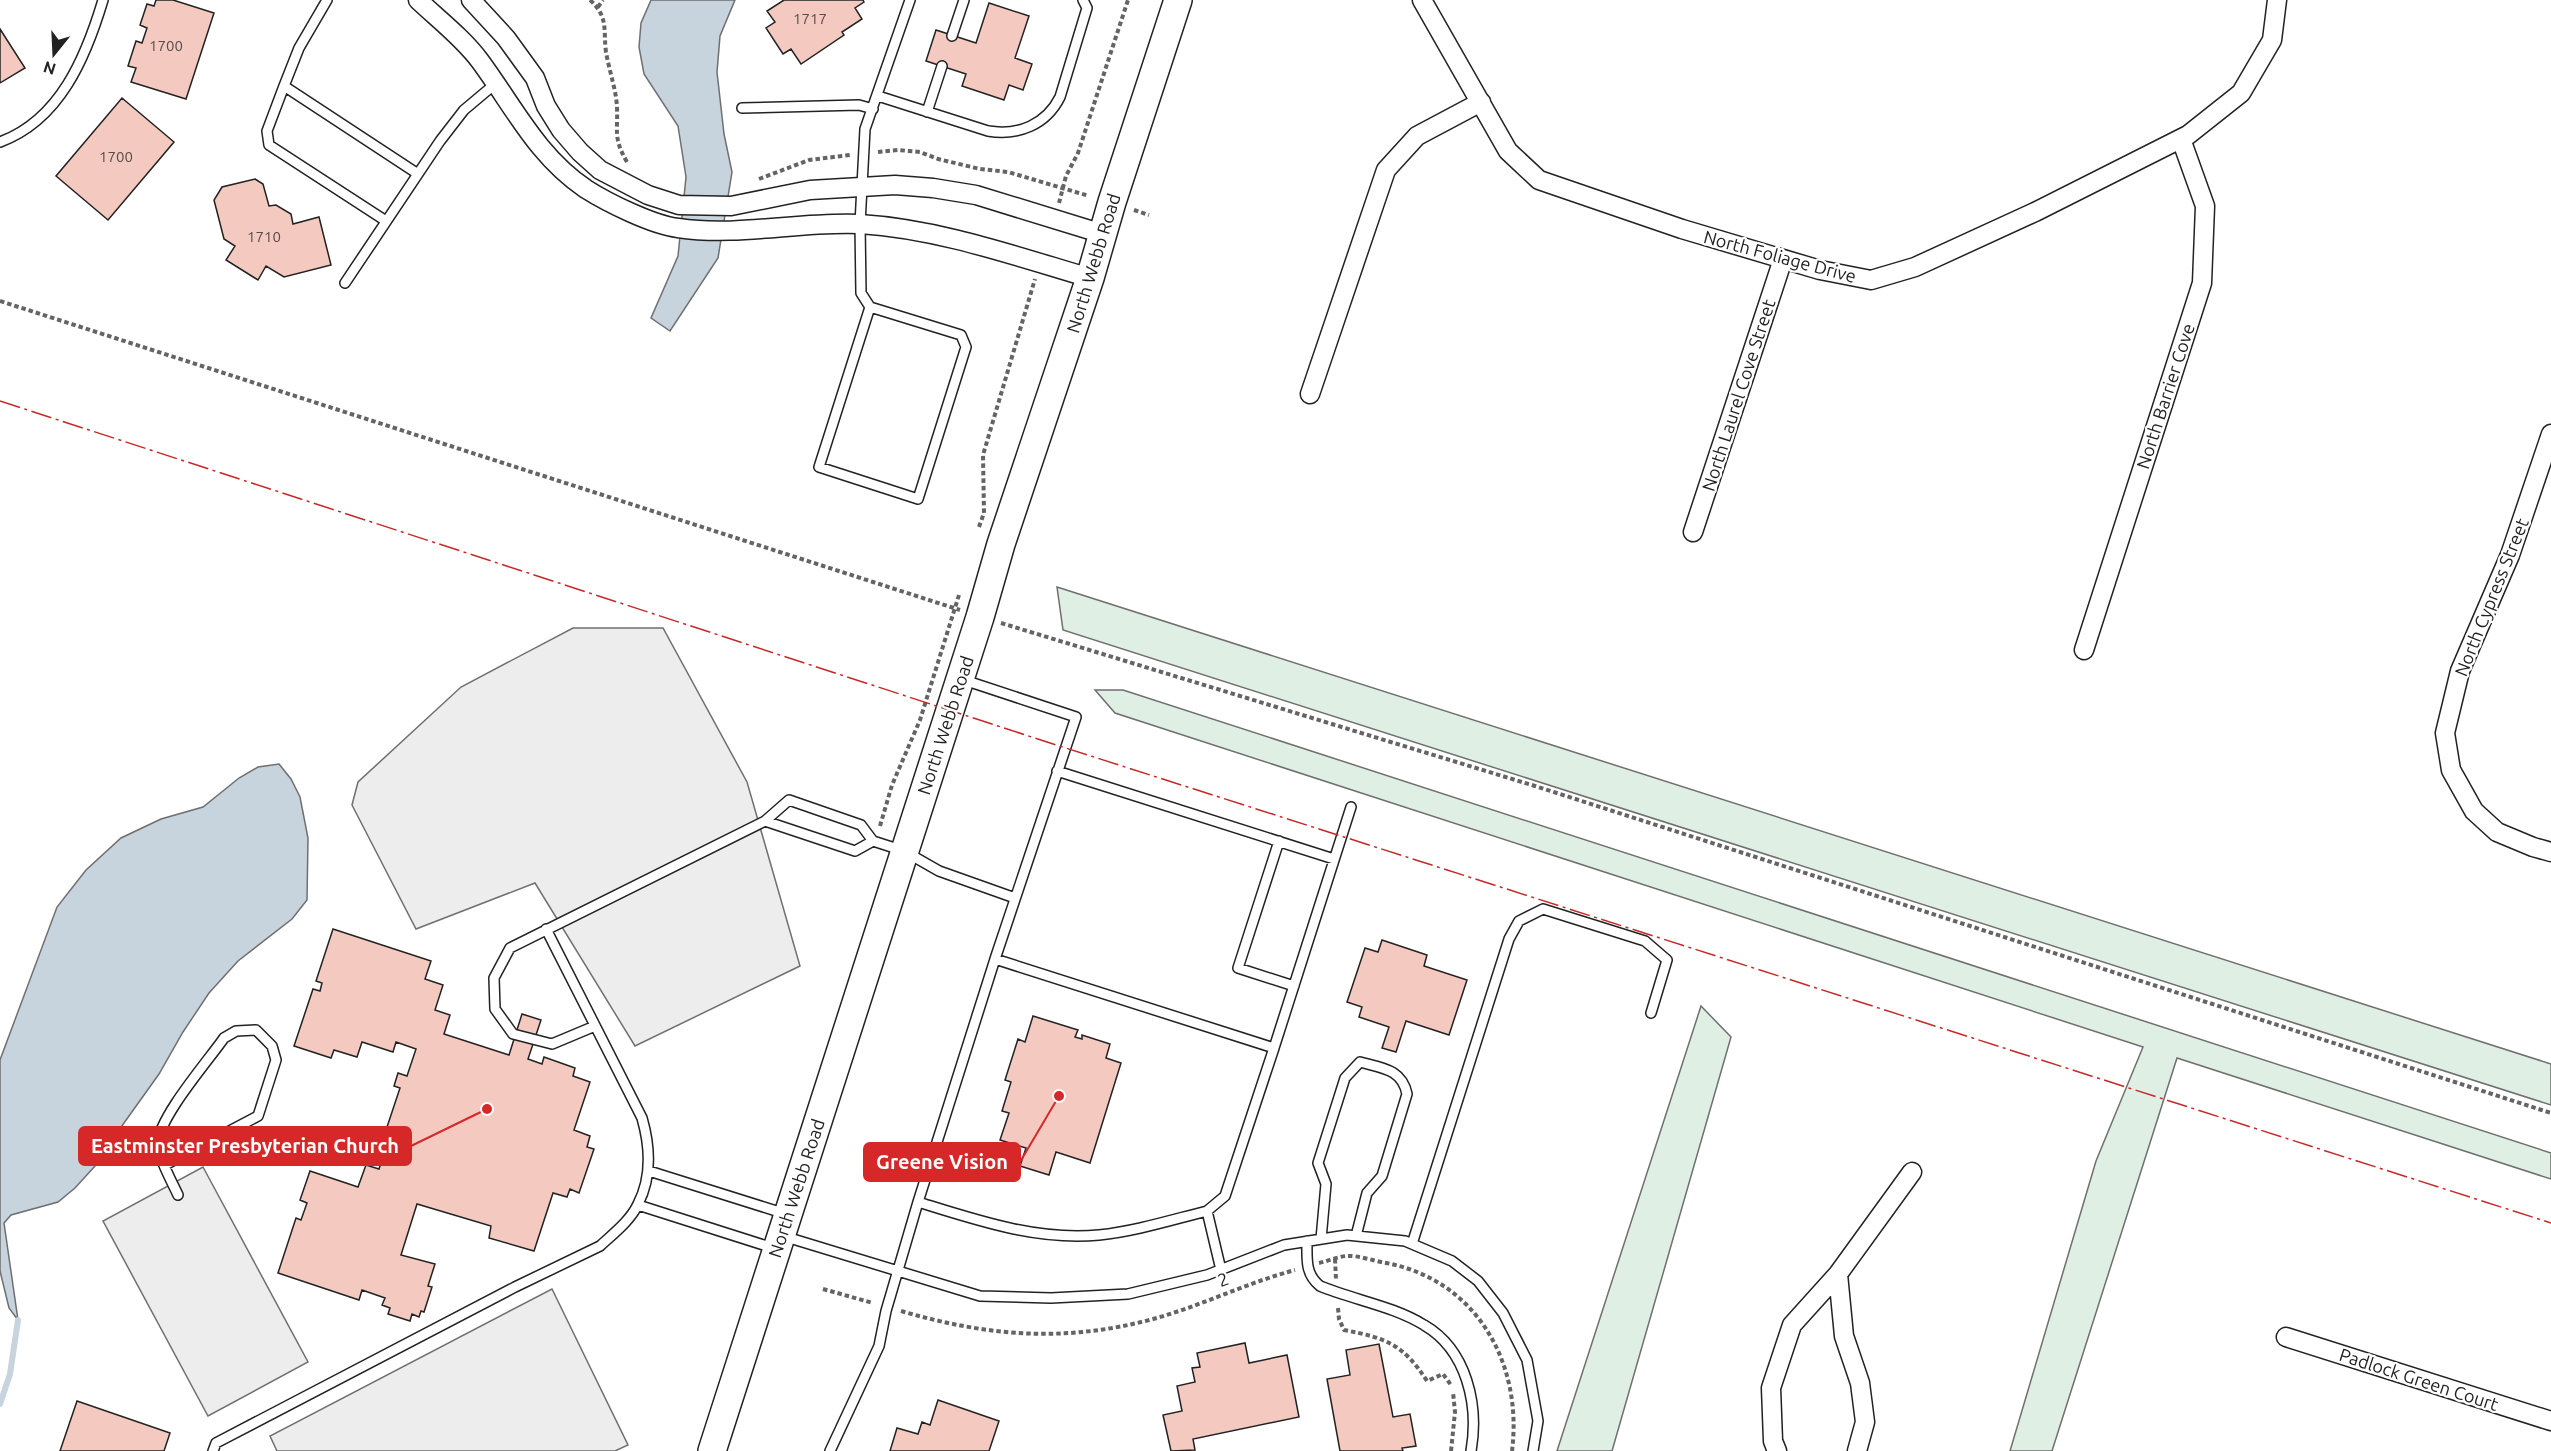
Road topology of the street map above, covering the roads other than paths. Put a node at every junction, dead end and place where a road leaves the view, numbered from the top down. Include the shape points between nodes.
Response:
1 (103, 0) edge
2 (327, 0) edge
3 (418, 0) edge
4 (471, 0) edge
5 (910, 0) edge
6 (964, 0) edge
7 (1083, 0) edge
8 (1178, 0) edge
9 (1422, 0) edge
10 (2277, 0) edge
11 (952, 36) dead end
12 (942, 66) dead end
13 (495, 84) junction
14 (284, 86) junction
15 (878, 96) junction
16 (1481, 102) junction
17 (742, 108) dead end
18 (873, 109) junction
19 (927, 112) junction
20 (2181, 139) junction
21 (0, 142) edge
22 (418, 174) junction
23 (861, 186) junction
24 (386, 221) junction
25 (860, 224) junction
26 (1103, 234) junction
27 (1783, 259) junction
28 (1090, 278) junction
29 (345, 284) dead end
30 (870, 307) junction
31 (1310, 394) dead end
32 (2551, 434) edge
33 (1693, 532) dead end
34 (2084, 650) dead end
35 (960, 678) junction
36 (1058, 771) junction
37 (1351, 807) dead end
38 (765, 821) junction
39 (875, 841) junction
40 (1279, 841) junction
41 (904, 851) junction
42 (2551, 852) edge
43 (1334, 859) junction
44 (1016, 898) junction
45 (546, 929) junction
46 (995, 959) junction
47 (1294, 986) junction
48 (1651, 1013) dead end
49 (595, 1026) junction
50 (1274, 1048) junction
51 (165, 1165) junction
52 (649, 1171) junction
53 (1912, 1172) dead end
54 (177, 1194) dead end
55 (918, 1202) junction
56 (638, 1205) junction
57 (1207, 1211) junction
58 (782, 1233) junction
59 (1356, 1236) junction
60 (1321, 1239) junction
61 (1307, 1241) junction
62 (1412, 1244) junction
63 (1221, 1270) junction
64 (898, 1271) junction
65 (1838, 1274) junction
66 (2286, 1337) dead end
67 (2551, 1421) edge
68 (213, 1451) edge
69 (712, 1451) edge
70 (830, 1451) edge
71 (1471, 1451) edge
72 (1533, 1451) edge
73 (1777, 1451) edge
74 (1857, 1451) edge

1 - 21 lane via 74,77 46,112 16,136
2 - 14 lane via 299,48
3 - 13 street via 478,59
4 - 23 street via 535,78 546,106 580,152 600,170 648,195 678,205 731,206 810,190
5 - 15 lane
6 - 11 lane
7 - 19 lane via 1087,8 1060,97 1053,111 1038,123 1003,134
8 - 26 main road, North Webb Road
9 - 16 street, North Foliage Drive
10 - 20 street, North Foliage Drive via 2272,40 2241,93
12 - 19 lane
13 - 22 lane via 464,110
13 - 25 street via 538,147 586,189 631,212 677,228 732,231
14 - 22 lane
14 - 24 lane via 267,131 269,145
15 - 18 lane
15 - 19 lane
16 - 27 street, North Foliage Drive via 1508,151 1539,180
16 - 31 street via 1417,136 1386,170
17 - 18 lane via 859,105
18 - 23 lane via 865,129
20 - 27 street, North Foliage Drive via 1915,267 1871,280
20 - 34 street, North Barrier Cove via 2205,206 2202,283
22 - 24 lane
23 - 25 lane
23 - 26 street via 895,185 976,195
24 - 29 lane
25 - 28 street via 922,232
25 - 30 lane via 861,293
26 - 28 main road, North Webb Road
27 - 33 street, North Laurel Cove Street
28 - 35 main road, North Webb Road
30 - 30 lane via 960,335 966,347 918,499 819,467
32 - 42 street, North Cypress Street via 2510,555 2460,671 2445,733 2451,770 2474,811 2506,836
35 - 36 lane via 1076,717
35 - 41 main road, North Webb Road
36 - 40 lane
36 - 44 lane
37 - 43 lane
38 - 39 lane via 855,851
38 - 39 lane via 789,800 861,825
38 - 45 lane
39 - 41 lane
40 - 43 lane
40 - 47 lane via 1238,968
41 - 44 lane via 939,871
41 - 58 main road, North Webb Road
43 - 47 lane
44 - 46 lane
45 - 49 lane
45 - 49 lane via 510,948 494,978 495,1009 513,1034 552,1044
46 - 50 lane
46 - 55 lane
47 - 50 lane
48 - 62 lane via 1667,960 1645,942 1543,909 1519,921 1509,939
49 - 52 lane via 642,1118 648,1139
50 - 57 lane via 1225,1196
51 - 51 lane via 158,1145 161,1125 224,1038 236,1031 256,1030 272,1046 276,1060 258,1116
51 - 54 lane
52 - 56 lane
52 - 58 lane
53 - 65 street
55 - 57 lane via 994,1226 1037,1233 1097,1235
55 - 64 lane
56 - 58 lane
56 - 68 lane via 600,1246 291,1403 216,1443
57 - 63 lane
58 - 64 lane
58 - 69 main road, North Webb Road
59 - 60 lane
59 - 60 lane via 1367,1193 1382,1176 1407,1094 1397,1072 1360,1062 1345,1078 1318,1163 1326,1184
59 - 62 lane
60 - 61 lane
61 - 63 lane via 1284,1245
61 - 71 lane via 1306,1267 1312,1280 1337,1293 1409,1317 1444,1341 1463,1369 1469,1388 1473,1412
62 - 72 lane via 1452,1261 1478,1281 1503,1313 1527,1360 1538,1421
63 - 64 lane via 1128,1294 1051,1298 980,1296
64 - 70 lane via 879,1346
65 - 73 street via 1792,1325 1771,1388 1773,1441
65 - 74 street via 1844,1336 1860,1383 1865,1422
66 - 67 street, Padlock Green Court

